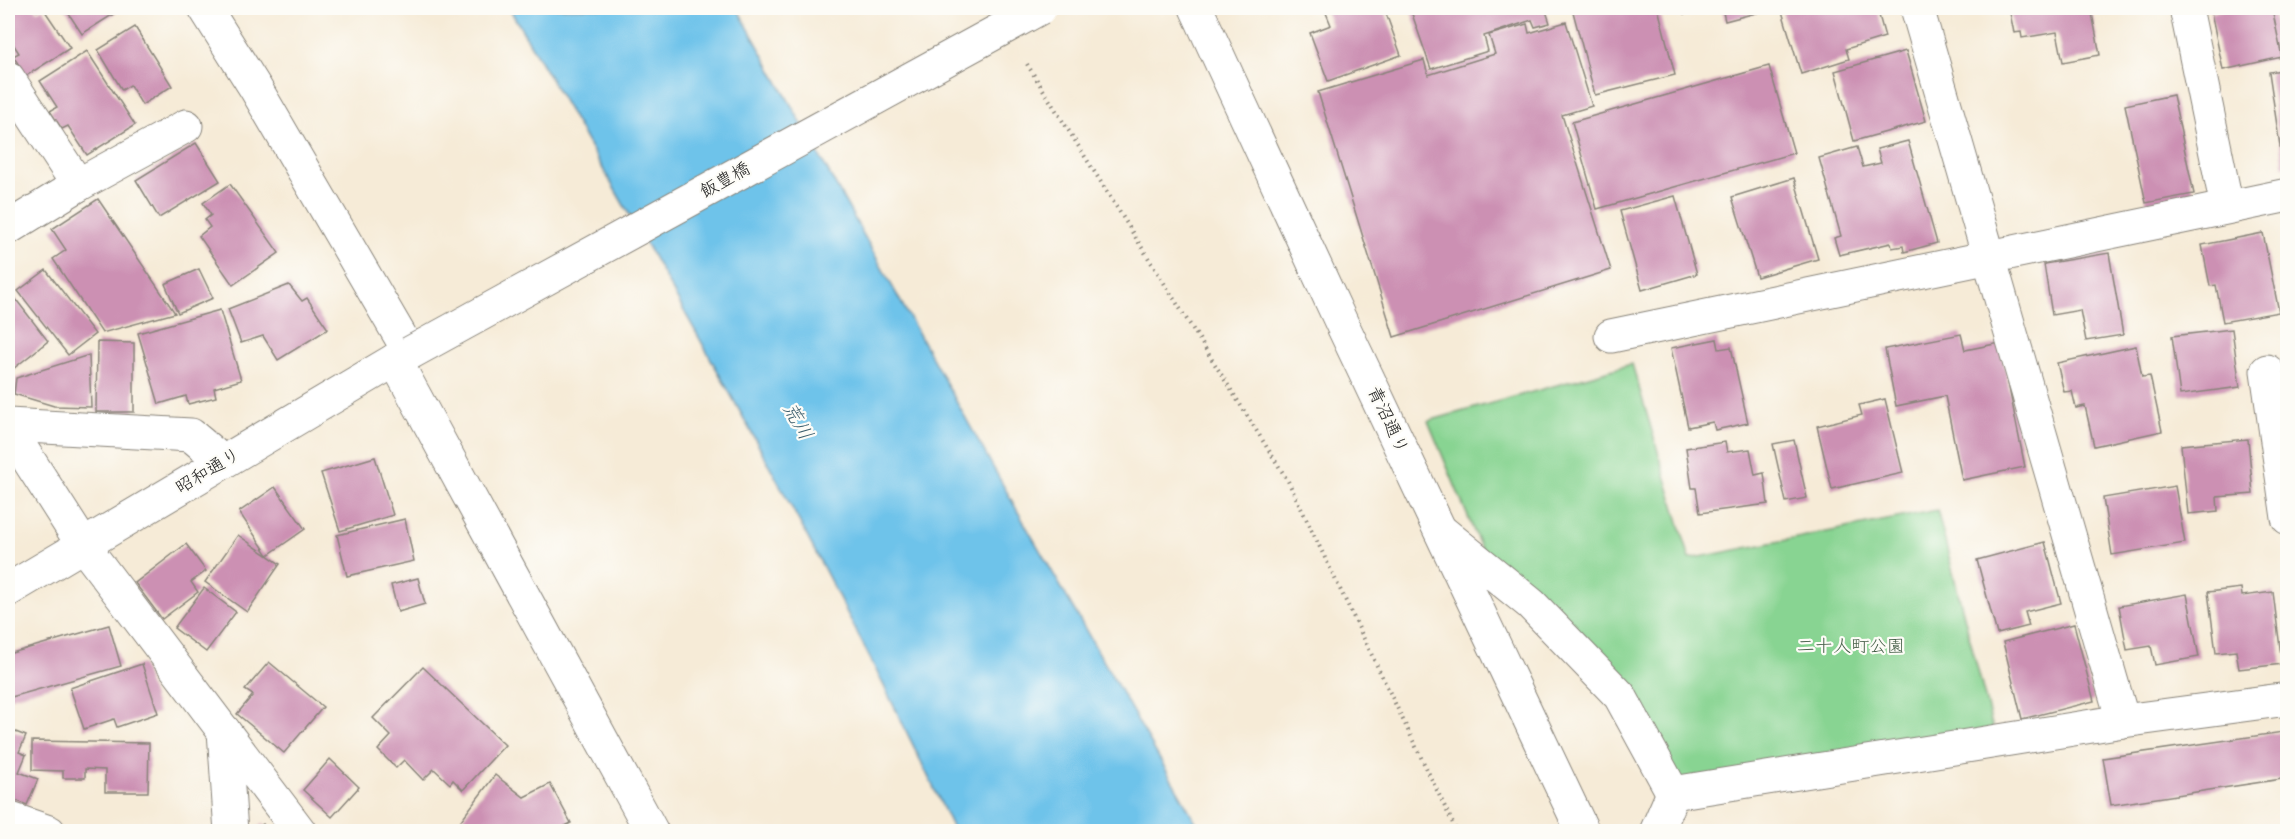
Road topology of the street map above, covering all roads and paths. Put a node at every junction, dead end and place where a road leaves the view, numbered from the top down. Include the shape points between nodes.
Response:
1 (205, 8) edge
2 (1040, 8) edge
3 (1196, 8) edge
4 (1917, 8) edge
5 (2186, 8) edge
6 (1023, 58) dead end
7 (8, 78) edge
8 (186, 126) dead end
9 (78, 185) junction
10 (2288, 195) edge
11 (2227, 207) junction
12 (8, 228) edge
13 (1990, 256) junction
14 (1611, 336) dead end
15 (402, 357) junction
16 (2267, 371) dead end
17 (8, 425) edge
18 (8, 439) edge
19 (223, 462) junction
20 (2288, 518) edge
21 (1440, 530) junction
22 (83, 545) junction
23 (8, 590) edge
24 (2288, 699) edge
25 (2123, 721) junction
26 (224, 731) junction
27 (1673, 793) junction
28 (8, 818) edge
29 (49, 831) edge
30 (231, 831) edge
31 (300, 831) edge
32 (652, 831) edge
33 (1457, 831) edge
34 (1583, 831) edge
35 (1656, 831) edge

1 - 15 street via 256,89
2 - 15 street, 飯豊橋, bridge
3 - 21 street, 青沼通り
4 - 13 street
5 - 11 street
6 - 33 path via 1288,481
7 - 9 street
8 - 9 street
9 - 12 street
10 - 11 street
11 - 13 street
13 - 14 street
13 - 25 street
15 - 19 street, 昭和通り
15 - 32 street
16 - 20 street
17 - 19 street via 191,435
18 - 22 street via 21,448
19 - 22 street, 昭和通り
21 - 27 street via 1531,604 1620,696
21 - 34 street, 青沼通り
22 - 23 street, 昭和通り
22 - 26 street
24 - 25 street
25 - 27 street
26 - 30 street
26 - 31 street
27 - 35 street
28 - 29 street

